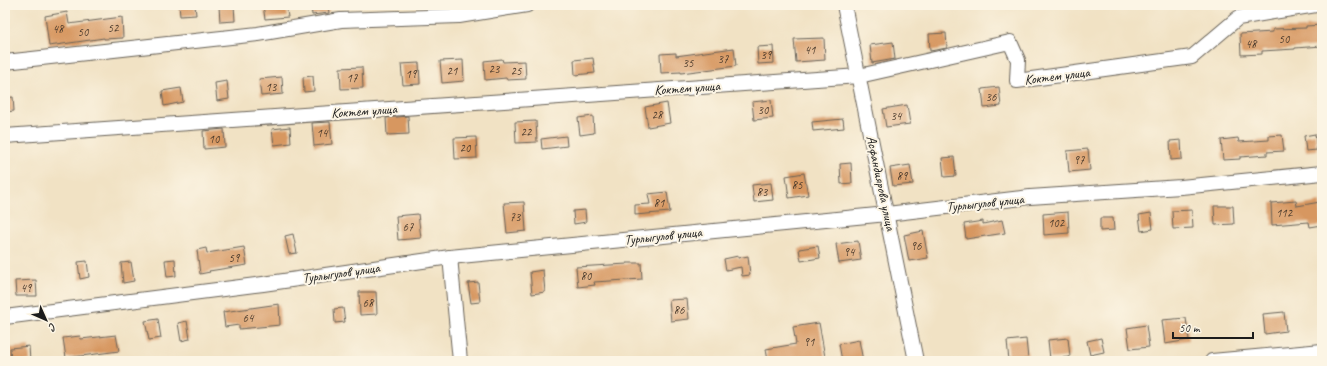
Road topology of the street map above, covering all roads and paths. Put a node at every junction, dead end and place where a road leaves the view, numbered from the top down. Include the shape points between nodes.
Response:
1 (527, 5) edge
2 (844, 5) edge
3 (1316, 5) edge
4 (5, 62) edge
5 (859, 76) junction
6 (5, 136) edge
7 (1322, 173) edge
8 (887, 214) junction
9 (450, 257) junction
10 (5, 317) edge
11 (1322, 351) edge
12 (460, 361) edge
13 (916, 361) edge
14 (1212, 361) edge

1 - 4 street via 459,16 341,20 258,34
2 - 5 street, Асфандиярова улица
3 - 5 street, Коктем улица via 1238,18 1192,57 1017,81 1018,60 1010,42
5 - 6 street, Коктем улица
5 - 8 street, Асфандиярова улица
7 - 8 street, Турлыгулов улица via 1181,187 1030,197
8 - 9 street, Турлыгулов улица
8 - 13 street, Асфандиярова улица
9 - 10 street, Турлыгулов улица
9 - 12 street
11 - 14 street

